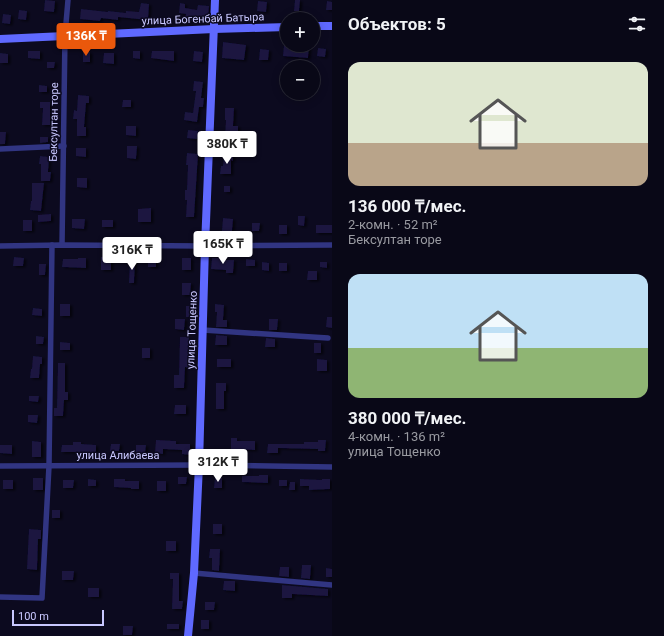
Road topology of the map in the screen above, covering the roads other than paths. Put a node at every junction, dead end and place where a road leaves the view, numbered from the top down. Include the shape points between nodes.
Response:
1 (68, 0) edge
2 (215, 0) edge
3 (320, 26) edge
4 (332, 26) edge
5 (280, 27) edge
6 (214, 29) junction
7 (65, 35) junction
8 (0, 39) edge
9 (64, 146) junction
10 (0, 149) edge
11 (52, 245) junction
12 (62, 245) junction
13 (332, 245) edge
14 (0, 246) edge
15 (205, 246) junction
16 (203, 330) junction
17 (328, 338) dead end
18 (199, 465) junction
19 (0, 466) edge
20 (49, 466) junction
21 (332, 467) edge
22 (194, 573) junction
23 (332, 585) edge
24 (0, 597) edge
25 (188, 636) edge

1 - 7 street, Бексултан торе
2 - 6 street, улица Тощенко
3 - 4 street
5 - 6 street, улица Богенбай Батыра
6 - 7 street, улица Богенбай Батыра
6 - 15 street, улица Тощенко
7 - 8 street, улица Богенбай Батыра
7 - 9 street, Бексултан торе
9 - 10 street
9 - 12 street, Бексултан торе
11 - 12 street
11 - 14 street
11 - 20 street
12 - 15 street
13 - 15 street
15 - 16 street, улица Тощенко
16 - 17 street
16 - 18 street, улица Тощенко
18 - 20 street, улица Алибаева
18 - 21 street, улица Алибаева
18 - 22 street, улица Тощенко
19 - 20 street, улица Алибаева
20 - 24 street via 42,598
22 - 23 street
22 - 25 street, улица Тощенко

